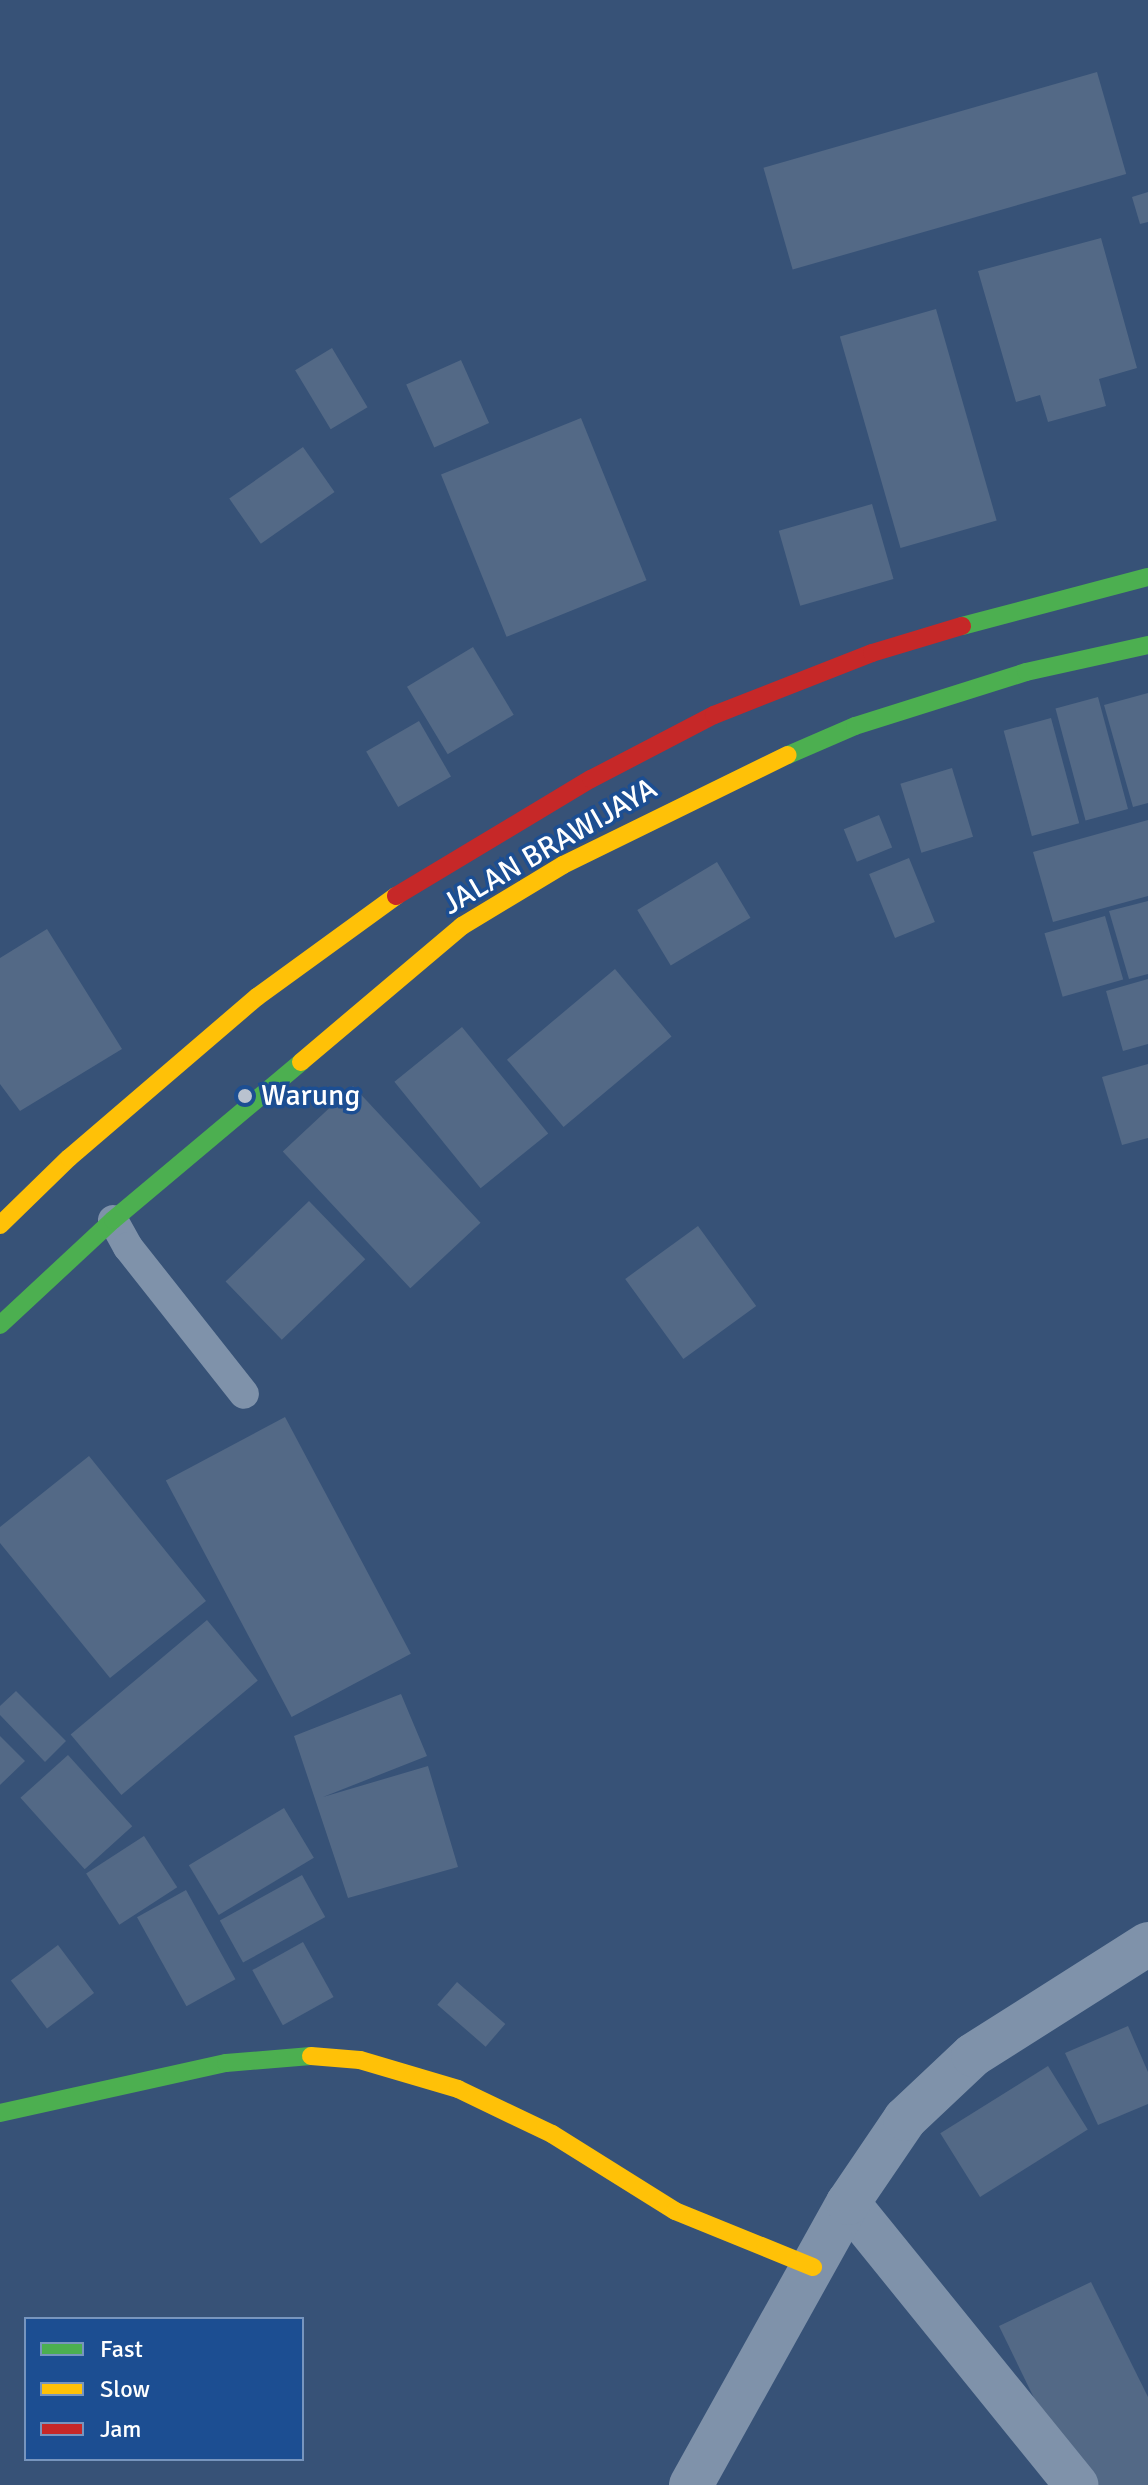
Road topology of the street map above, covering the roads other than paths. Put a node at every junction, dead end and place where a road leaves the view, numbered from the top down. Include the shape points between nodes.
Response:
1 (1148, 577) edge
2 (1148, 645) edge
3 (113, 1220) junction
4 (0, 1225) edge
5 (0, 1325) edge
6 (244, 1394) dead end
7 (1148, 1944) edge
8 (0, 2113) edge
9 (848, 2203) junction
10 (813, 2267) junction
11 (691, 2485) edge
12 (1076, 2485) edge

1 - 4 main road, JALAN BRAWIJAYA via 1082,591 872,653 714,715 591,779 428,873 257,997 69,1158
2 - 3 main road, JALAN BRAWIJAYA via 1026,672 855,726 710,789 563,865 462,926
3 - 5 main road, JALAN BRAWIJAYA
3 - 6 lane
7 - 9 street via 973,2055 905,2119
8 - 10 main road via 226,2063 317,2055 360,2060 458,2089 552,2134 675,2211
9 - 10 street
9 - 12 street
10 - 11 street

